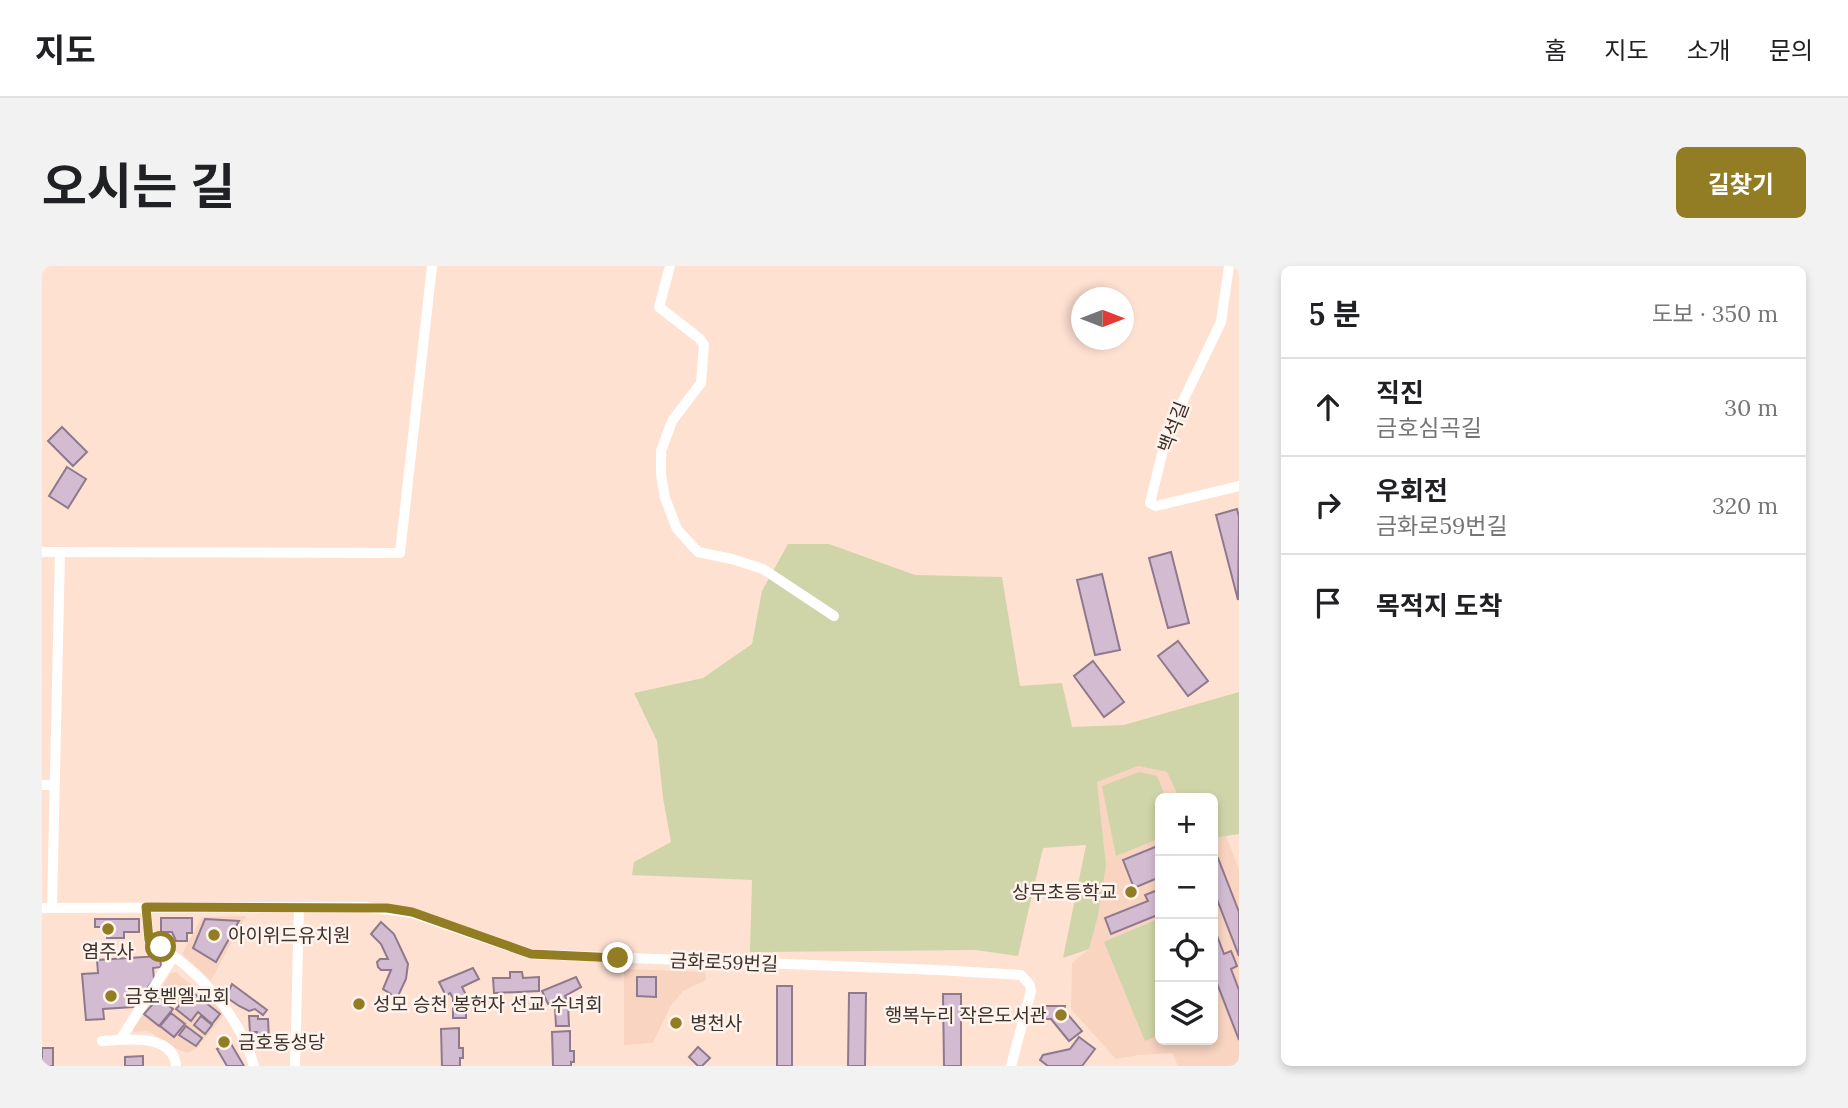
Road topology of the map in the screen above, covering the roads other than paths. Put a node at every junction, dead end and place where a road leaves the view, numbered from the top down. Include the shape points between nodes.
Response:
1 (432, 266) edge
2 (670, 266) edge
3 (1228, 266) edge
4 (1239, 486) edge
5 (42, 552) edge
6 (60, 552) junction
7 (834, 616) dead end
8 (42, 785) edge
9 (54, 785) junction
10 (146, 907) junction
11 (299, 907) junction
12 (47, 908) edge
13 (173, 957) junction
14 (120, 1040) junction
15 (102, 1041) dead end
16 (176, 1066) edge
17 (254, 1066) edge
18 (295, 1066) edge
19 (1011, 1066) edge

1 - 6 street via 400,553
2 - 7 street via 659,307 704,345 701,383 672,422 661,451 665,498 677,529 698,552 763,569
3 - 4 street, 백석길 via 1221,322 1167,434 1150,503 1156,506
5 - 6 street
6 - 9 street
8 - 9 street
9 - 12 street
10 - 11 street, 금화로59번길
10 - 12 street, 금화로59번길
10 - 13 street via 149,940
11 - 18 street
11 - 19 street, 금화로59번길 via 412,912 531,954 1021,975 1030,985 1029,1002
13 - 14 street
13 - 17 street via 217,998 245,1042
14 - 15 street
14 - 16 street via 145,1039 162,1046 174,1054

